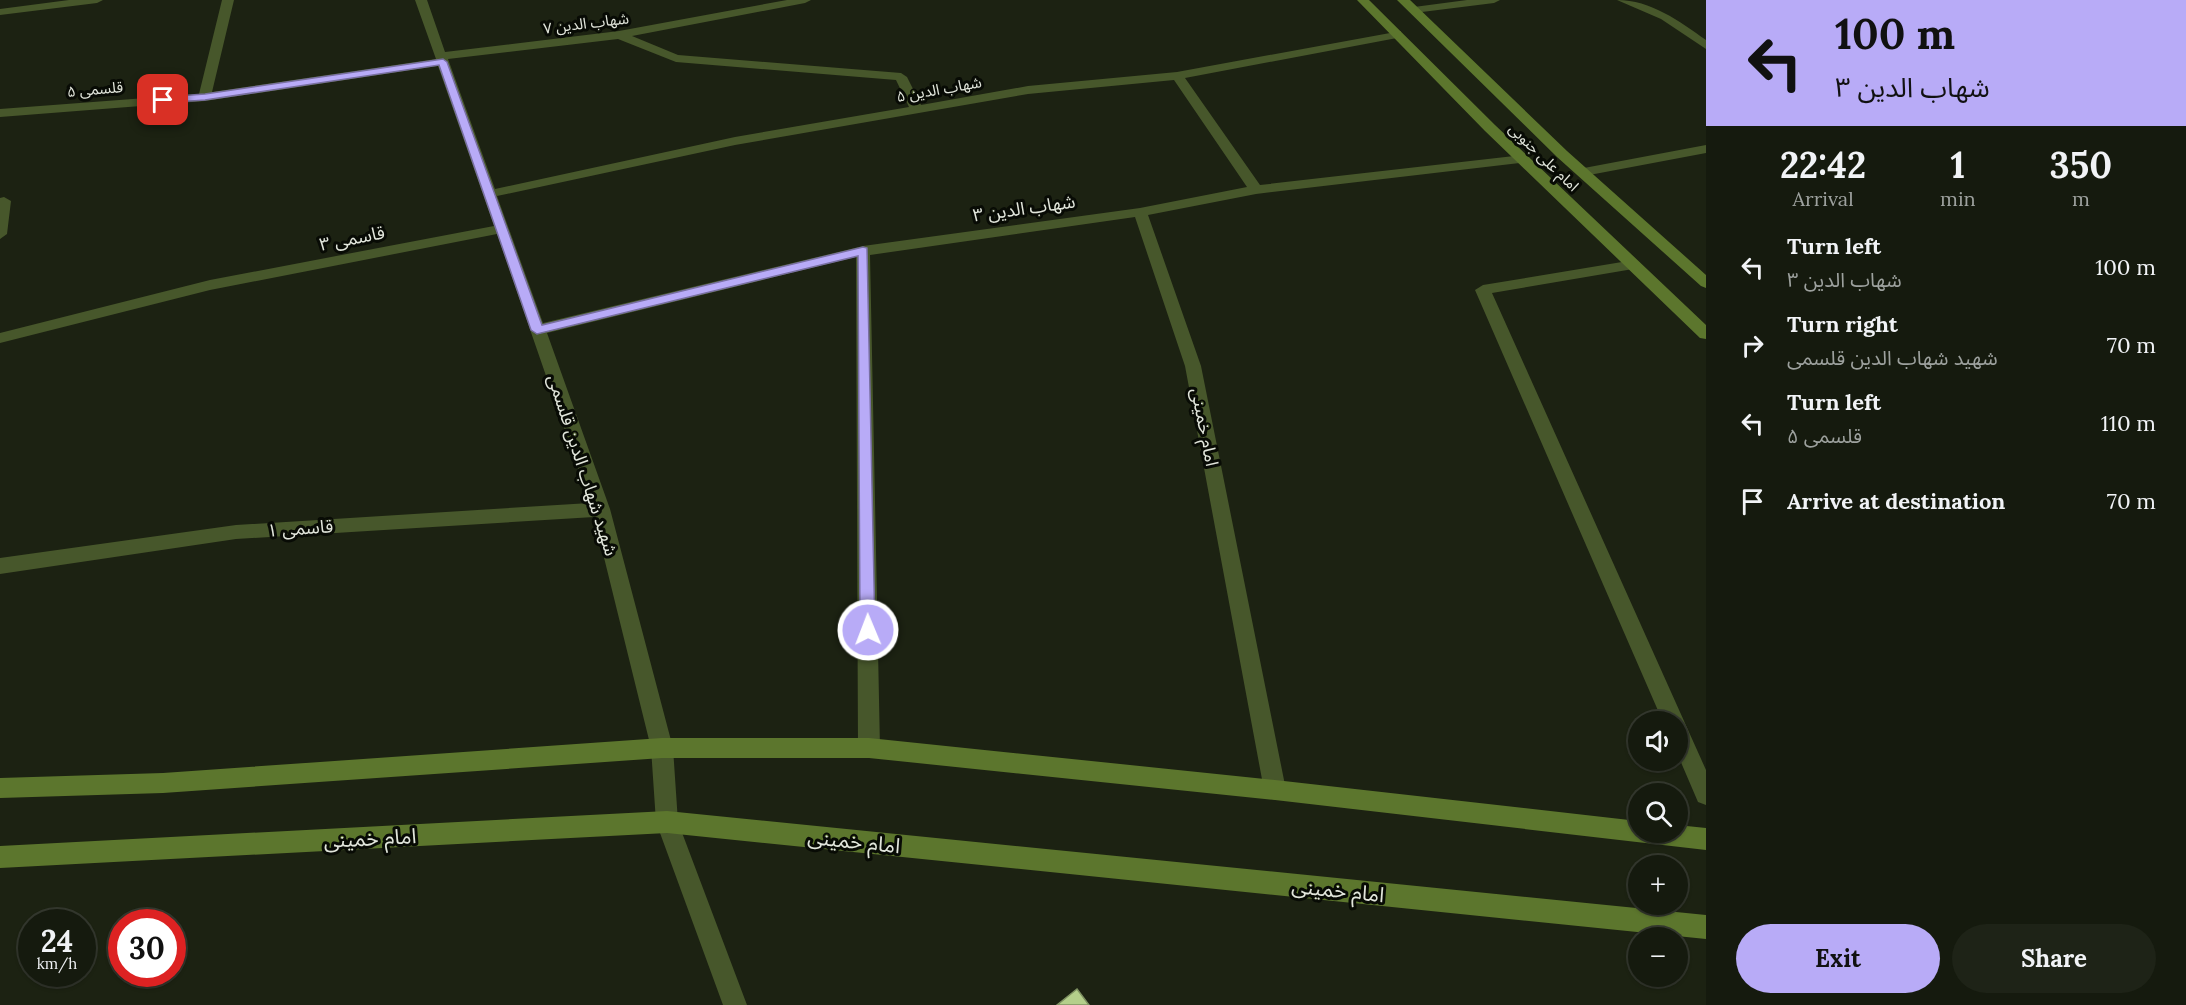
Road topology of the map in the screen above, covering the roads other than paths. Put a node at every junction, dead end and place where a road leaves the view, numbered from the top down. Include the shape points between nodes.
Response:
1 (97, 0) edge
2 (228, 0) edge
3 (421, 0) edge
4 (805, 0) edge
5 (1362, 0) edge
6 (1403, 0) edge
7 (1494, 0) edge
8 (1623, 0) edge
9 (1414, 10) junction
10 (0, 12) edge
11 (1397, 34) junction
12 (619, 35) junction
13 (1706, 45) edge
14 (442, 59) junction
15 (1177, 76) junction
16 (205, 97) junction
17 (917, 109) junction
18 (0, 113) edge
19 (1706, 149) edge
20 (1523, 159) junction
21 (1584, 172) junction
22 (1256, 190) junction
23 (489, 194) junction
24 (4, 201) dead end
25 (1140, 212) junction
26 (501, 229) junction
27 (0, 234) edge
28 (863, 251) junction
29 (1634, 265) junction
30 (1706, 283) edge
31 (537, 330) junction
32 (1706, 334) edge
33 (0, 338) edge
34 (601, 509) junction
35 (0, 566) edge
36 (1669, 711) edge
37 (663, 748) junction
38 (870, 748) junction
39 (1688, 754) edge
40 (0, 788) edge
41 (1275, 790) junction
42 (1706, 795) edge
43 (667, 822) junction
44 (1628, 830) edge
45 (1688, 837) edge
46 (1706, 839) edge
47 (0, 857) edge
48 (1706, 927) edge
49 (735, 1005) edge

1 - 10 street
2 - 16 street
3 - 14 street, شهید شهاب الدین قلسمی
4 - 12 street, شهاب الدین ۷
5 - 11 street, امام علی جنوبی
6 - 9 street, امام علی جنوبی
7 - 9 street
8 - 13 street via 1665,17
9 - 21 street, امام علی جنوبی
11 - 15 street, شهاب الدین ۵
11 - 20 street, امام علی جنوبی
12 - 14 street, شهاب الدین ۷
12 - 17 street via 676,58 901,76
14 - 16 street, قلسمی ۵
14 - 23 street, شهید شهاب الدین قلسمی
15 - 17 street, شهاب الدین ۵ via 1029,90
15 - 22 street
16 - 18 street, قلسمی ۵
17 - 23 street, شهاب الدین ۵ via 735,141
19 - 21 street
20 - 22 street, شهاب الدین ۳
20 - 29 street, امام علی جنوبی
21 - 30 street, امام علی جنوبی
22 - 25 street, شهاب الدین ۳
23 - 26 street, شهید شهاب الدین قلسمی
24 - 27 street
25 - 28 street, شهاب الدین ۳
25 - 41 street, امام خمینی via 1193,366
26 - 31 street, شهید شهاب الدین قلسمی
26 - 33 street, قاسمی ۳ via 210,285
28 - 31 street, شهاب الدین ۳
28 - 38 street
29 - 32 street, امام علی جنوبی
29 - 36 street via 1483,290
31 - 34 street, شهید شهاب الدین قلسمی
34 - 35 street, قاسمی ۱ via 236,532
34 - 37 street, شهید شهاب الدین قلسمی
37 - 38 street
37 - 40 street via 163,783
37 - 43 street, شهید شهاب الدین قلسمی
38 - 41 street
39 - 42 street
41 - 44 street
43 - 47 street, امام خمینی
43 - 48 street, امام خمینی
43 - 49 street, شهید شهاب الدین قلسمی
45 - 46 street

